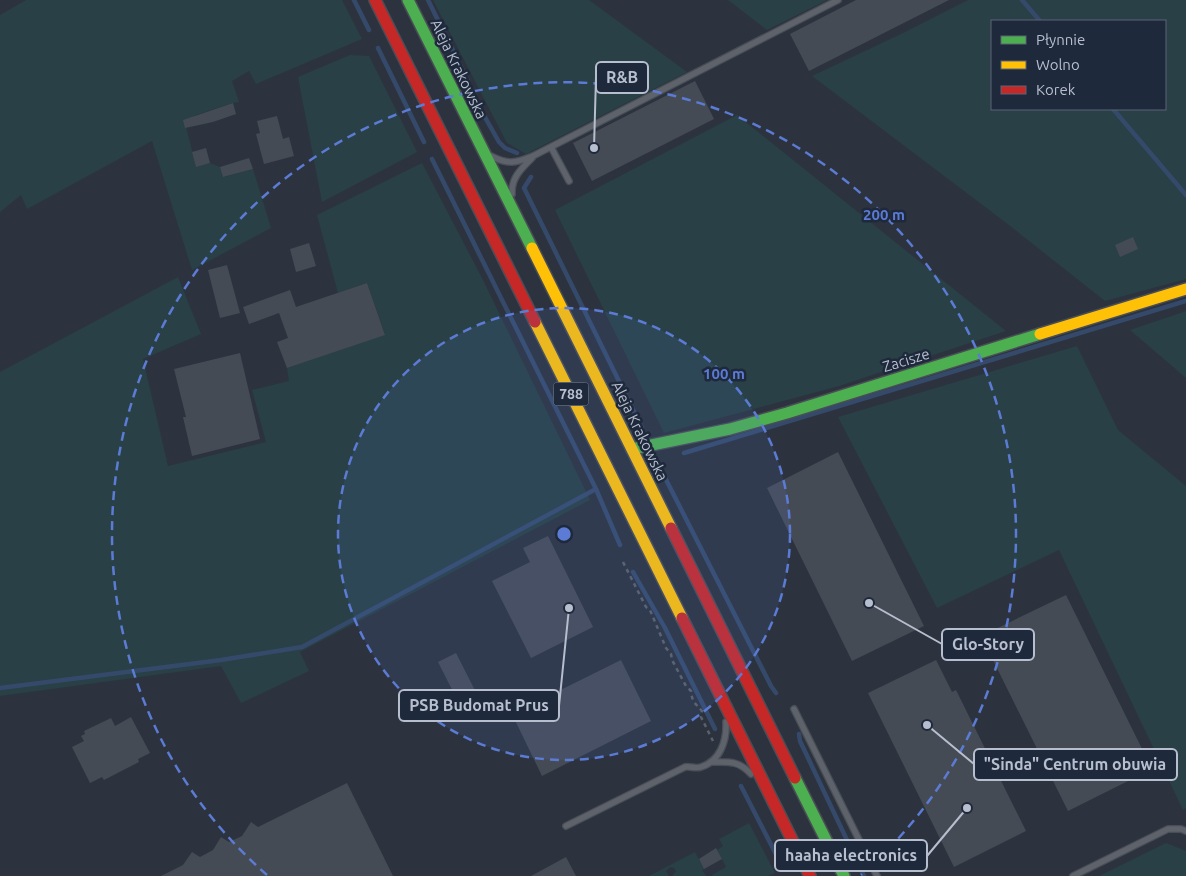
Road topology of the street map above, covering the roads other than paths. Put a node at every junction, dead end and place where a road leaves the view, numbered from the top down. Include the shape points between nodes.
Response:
1 (375, 0) edge
2 (408, 0) edge
3 (838, 0) edge
4 (551, 147) junction
5 (483, 151) junction
6 (533, 156) junction
7 (569, 181) dead end
8 (521, 228) junction
9 (1186, 288) edge
10 (632, 449) junction
11 (726, 706) junction
12 (794, 709) dead end
13 (712, 762) junction
14 (767, 788) junction
15 (566, 826) dead end
16 (1186, 831) edge
17 (810, 876) edge
18 (844, 876) edge
19 (877, 876) edge
20 (1073, 876) edge

1 - 11 main road, 788
2 - 5 main road, Aleja Krakowska / 788
3 - 4 lane
4 - 6 lane
4 - 7 lane
5 - 6 lane via 510,163
5 - 8 main road, Aleja Krakowska / 788
6 - 8 lane via 519,171 512,192
8 - 10 main road, Aleja Krakowska / 788
9 - 10 main road, Zacisze via 786,413
10 - 18 main road, Aleja Krakowska / 788
11 - 13 lane via 724,744
11 - 14 main road, 788
12 - 19 lane
13 - 14 lane via 735,762
13 - 15 lane via 699,768 685,767
14 - 17 main road, 788
16 - 20 lane via 1168,829

